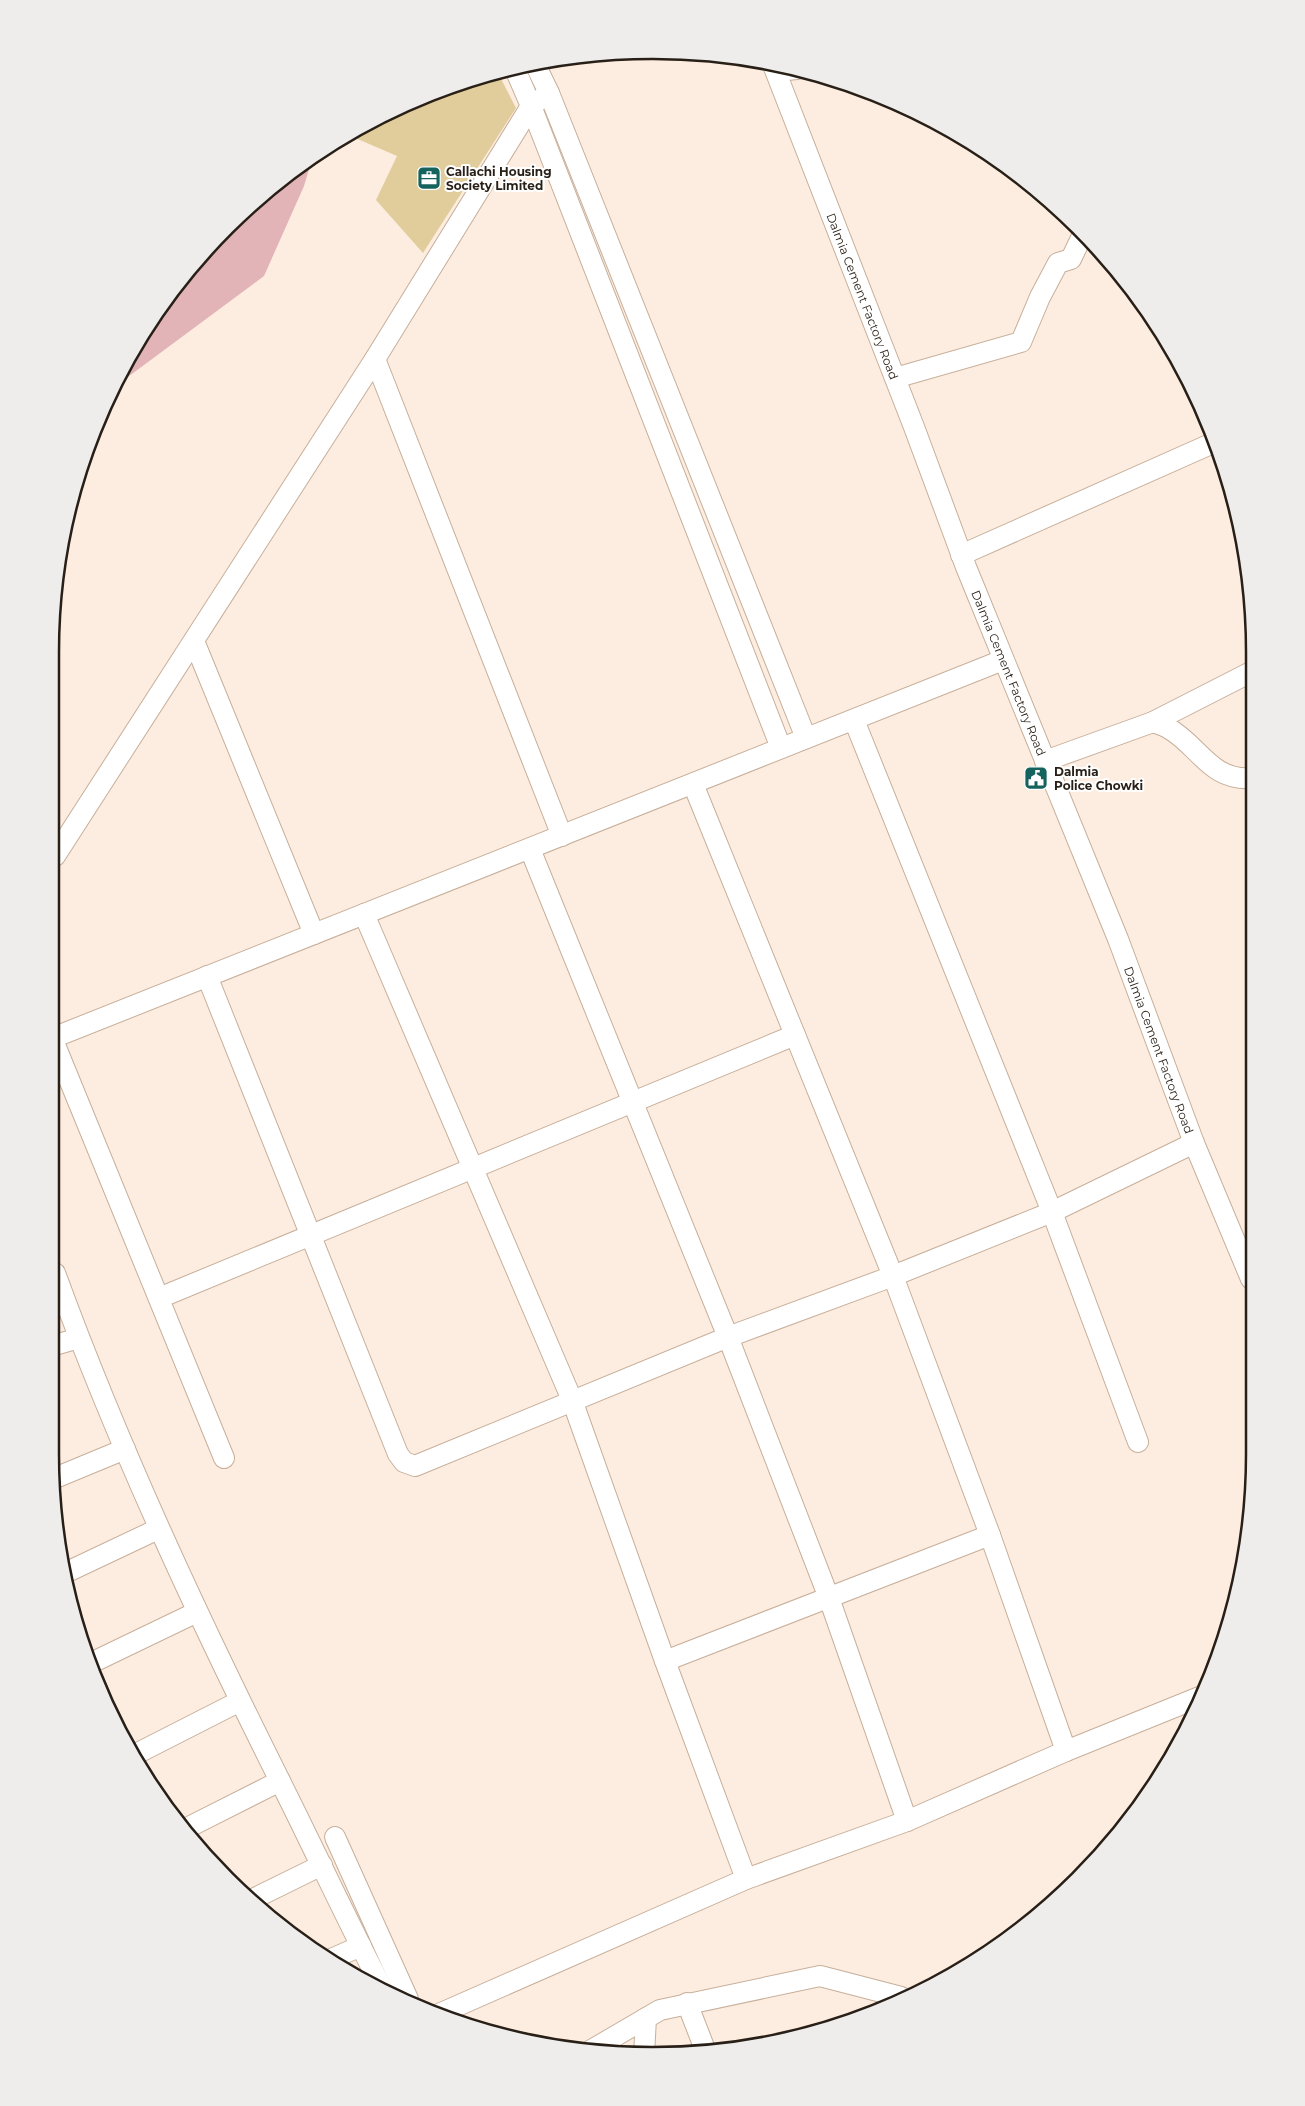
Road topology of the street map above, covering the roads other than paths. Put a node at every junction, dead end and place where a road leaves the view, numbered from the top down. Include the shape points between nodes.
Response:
1 (538, 70) edge
2 (775, 72) edge
3 (517, 75) edge
4 (549, 93) junction
5 (531, 106) junction
6 (1079, 240) edge
7 (375, 360) junction
8 (895, 378) junction
9 (1209, 445) edge
10 (961, 554) junction
11 (194, 641) junction
12 (772, 653) junction
13 (1003, 660) junction
14 (747, 661) junction
15 (1246, 675) edge
16 (854, 720) junction
17 (1153, 722) junction
18 (806, 738) junction
19 (780, 748) junction
20 (1045, 761) junction
21 (1246, 778) edge
22 (693, 784) junction
23 (562, 836) junction
24 (530, 849) junction
25 (59, 850) edge
26 (364, 914) junction
27 (314, 934) junction
28 (206, 976) junction
29 (59, 1035) edge
30 (795, 1035) junction
31 (59, 1056) edge
32 (633, 1102) junction
33 (1194, 1143) junction
34 (473, 1168) junction
35 (1052, 1212) junction
36 (312, 1235) junction
37 (1246, 1267) edge
38 (893, 1276) junction
39 (59, 1284) edge
40 (159, 1298) junction
41 (728, 1337) junction
42 (79, 1338) junction
43 (59, 1343) edge
44 (572, 1400) junction
45 (1138, 1442) dead end
46 (125, 1449) junction
47 (224, 1458) dead end
48 (60, 1476) edge
49 (158, 1529) junction
50 (990, 1535) junction
51 (70, 1570) edge
52 (829, 1598) junction
53 (197, 1612) junction
54 (96, 1661) edge
55 (665, 1662) junction
56 (1192, 1700) edge
57 (240, 1701) junction
58 (1066, 1751) junction
59 (139, 1752) edge
60 (280, 1781) junction
61 (907, 1821) junction
62 (191, 1827) edge
63 (336, 1837) dead end
64 (322, 1865) junction
65 (746, 1879) junction
66 (258, 1897) edge
67 (361, 1946) junction
68 (338, 1956) edge
69 (378, 1980) edge
70 (405, 1993) edge
71 (895, 1995) edge
72 (688, 2003) junction
73 (447, 2010) edge
74 (646, 2018) junction
75 (601, 2045) edge
76 (703, 2045) edge
77 (644, 2047) edge

1 - 4 street
2 - 8 street, Dalmia Cement Factory Road
3 - 5 street
4 - 5 street
4 - 12 street
5 - 7 street
5 - 14 street
6 - 8 street via 1071,259 1058,263 1022,342
7 - 11 street
7 - 23 street
8 - 10 street, Dalmia Cement Factory Road
9 - 10 street
10 - 13 street, Dalmia Cement Factory Road
11 - 25 street
11 - 27 street
12 - 14 street
12 - 18 street
13 - 16 street
13 - 20 street, Dalmia Cement Factory Road
14 - 19 street
15 - 17 street
16 - 18 street
16 - 35 street
17 - 20 street
17 - 21 street via 1169,728 1215,769 1239,779
18 - 19 street
19 - 22 street
20 - 33 street, Dalmia Cement Factory Road via 1118,940
22 - 23 street
22 - 30 street
23 - 24 street
24 - 26 street
24 - 32 street
26 - 27 street
26 - 34 street
27 - 28 street
28 - 29 street
28 - 36 street
30 - 32 street
30 - 38 street
31 - 40 street
32 - 34 street
32 - 41 street
33 - 35 street
33 - 37 street, Dalmia Cement Factory Road
34 - 36 street
34 - 44 street
35 - 38 street
35 - 45 street
36 - 40 street
36 - 44 street via 398,1454 404,1462 415,1466
38 - 41 street
38 - 50 street
39 - 42 street
40 - 47 street
41 - 44 street
41 - 52 street
42 - 43 street
42 - 46 street
44 - 55 street
46 - 48 street
46 - 49 street
49 - 51 street
49 - 53 street
50 - 52 street
50 - 58 street
52 - 55 street
52 - 61 street
53 - 54 street
53 - 57 street
55 - 65 street
56 - 58 street
57 - 59 street
57 - 60 street
58 - 61 street
60 - 62 street
60 - 64 street
61 - 65 street
63 - 70 street
64 - 66 street
64 - 67 street
65 - 73 street
67 - 68 street
67 - 69 street
71 - 72 street via 820,1976
72 - 74 street via 660,2010
72 - 76 street
74 - 75 street
74 - 77 street

